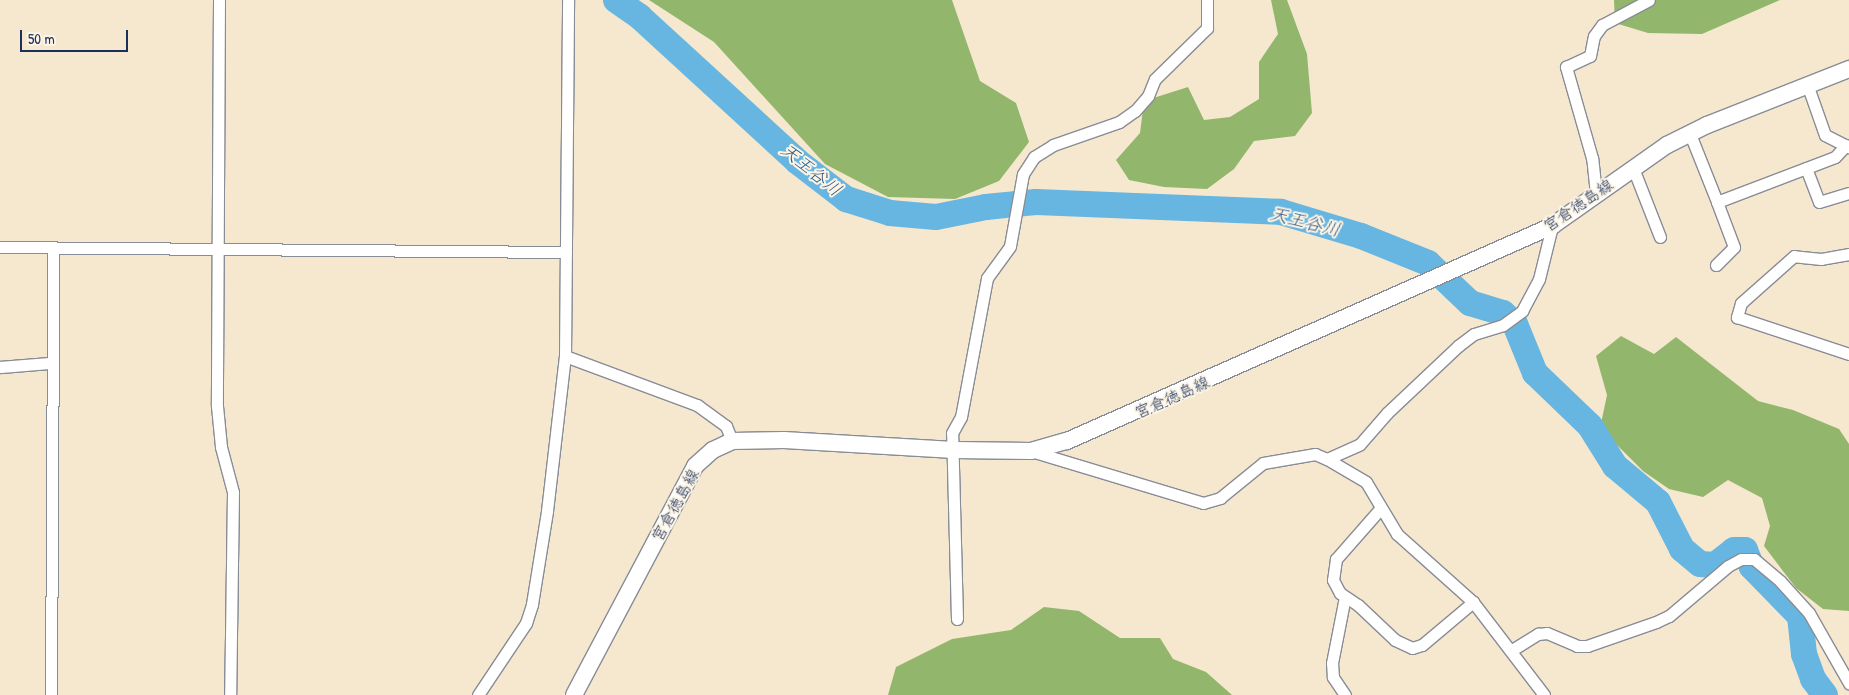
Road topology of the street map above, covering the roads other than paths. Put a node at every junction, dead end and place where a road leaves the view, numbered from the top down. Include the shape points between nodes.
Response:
1 (219, 0) edge
2 (568, 0) edge
3 (1207, 0) edge
4 (1649, 0) edge
5 (1849, 68) edge
6 (1807, 84) junction
7 (1690, 134) junction
8 (1848, 146) edge
9 (1633, 168) junction
10 (1806, 168) junction
11 (1849, 193) edge
12 (1596, 194) junction
13 (1717, 202) junction
14 (1552, 226) junction
15 (1660, 237) dead end
16 (0, 247) edge
17 (53, 249) junction
18 (216, 249) junction
19 (566, 252) junction
20 (1849, 254) edge
21 (1716, 265) dead end
22 (1849, 354) edge
23 (565, 356) junction
24 (50, 363) junction
25 (0, 367) edge
26 (732, 441) junction
27 (954, 450) junction
28 (1031, 451) junction
29 (1327, 459) junction
30 (1380, 509) junction
31 (1346, 597) junction
32 (1473, 602) junction
33 (957, 619) dead end
34 (1512, 650) junction
35 (1849, 683) edge
36 (51, 695) edge
37 (230, 695) edge
38 (478, 695) edge
39 (574, 695) edge
40 (1345, 695) edge
41 (1544, 695) edge

1 - 18 street
2 - 19 street
3 - 27 street via 1207,28 1155,79 1148,96 1135,110 1119,122 1053,145 1034,157 1023,174 1010,246 988,278 961,417 952,433
4 - 12 street via 1602,25 1594,36 1590,56 1566,67 1592,158
5 - 6 main road, 宮倉徳島線
6 - 7 main road, 宮倉徳島線
6 - 8 street via 1824,135
7 - 9 main road, 宮倉徳島線
7 - 13 street
8 - 10 street via 1835,157
9 - 12 main road, 宮倉徳島線
9 - 15 street
10 - 11 street via 1819,202
10 - 13 street
12 - 14 main road, 宮倉徳島線
13 - 21 street via 1734,247
14 - 28 main road, 宮倉徳島線 via 1147,408 1068,441
14 - 29 street via 1539,279 1522,311 1503,325 1474,334 1458,346 1386,414 1360,444
16 - 17 street
17 - 18 street
17 - 24 street
18 - 19 street
18 - 37 street via 216,406 220,446 233,492
19 - 23 street
20 - 22 street via 1821,259 1794,256 1741,302 1738,317
23 - 26 street via 697,405 726,426
23 - 38 street via 532,604 526,624
24 - 25 street
24 - 36 street
26 - 27 main road, 宮倉徳島線 via 784,440
26 - 39 main road, 宮倉徳島線 via 713,450 695,466
27 - 28 main road, 宮倉徳島線
27 - 33 street
28 - 29 street via 1203,503 1220,498 1252,470 1270,461 1315,454
29 - 30 street via 1366,482
30 - 31 street via 1336,559 1335,588
30 - 32 street via 1397,534
31 - 32 street via 1395,640 1412,648 1422,645
31 - 40 street via 1332,663 1333,677
32 - 34 street
34 - 35 street via 1538,634 1547,633 1577,646 1587,646 1656,622 1668,616 1728,566 1741,559 1754,559 1780,581 1809,613
34 - 41 street

